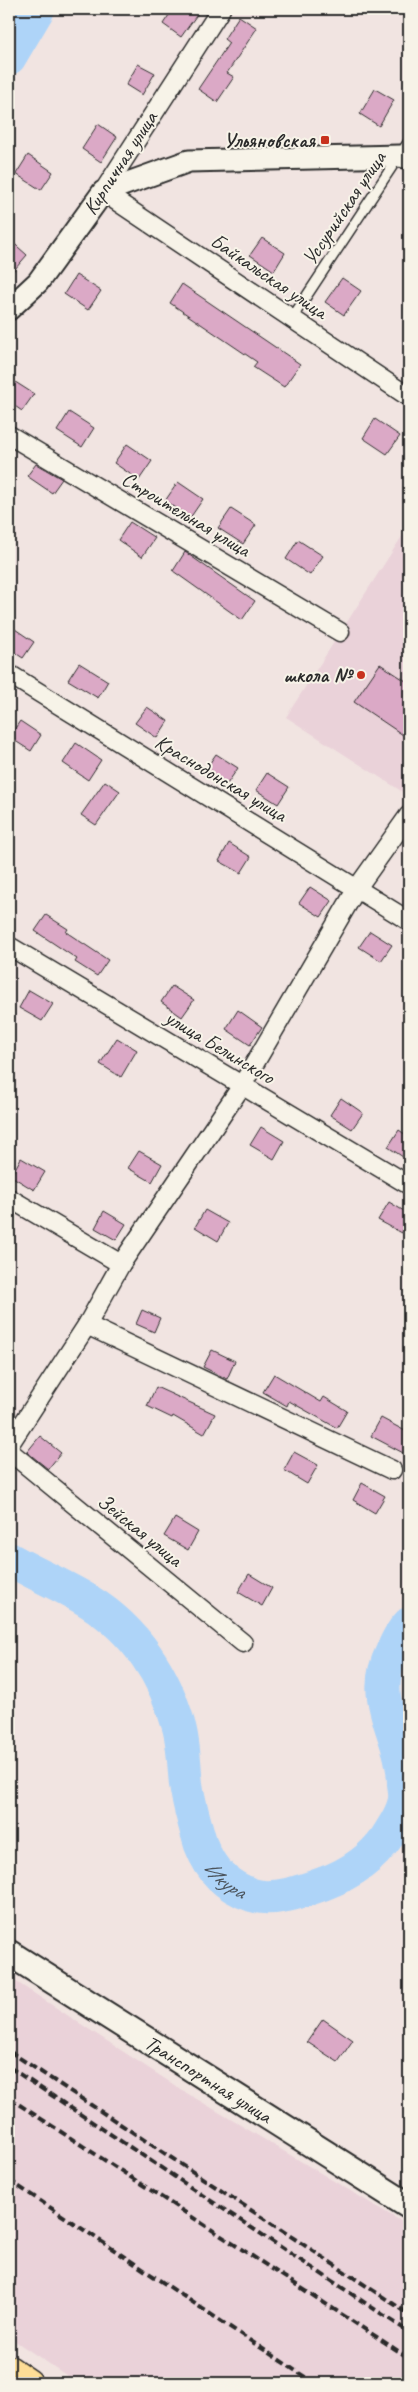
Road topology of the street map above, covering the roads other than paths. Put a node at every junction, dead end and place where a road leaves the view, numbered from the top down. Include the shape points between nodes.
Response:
1 (221, 9) edge
2 (406, 152) edge
3 (103, 192) junction
4 (9, 309) edge
5 (292, 318) junction
6 (409, 397) edge
7 (9, 436) edge
8 (340, 632) dead end
9 (9, 674) edge
10 (409, 815) edge
11 (357, 888) junction
12 (409, 921) edge
13 (9, 946) edge
14 (241, 1087) junction
15 (409, 1185) edge
16 (9, 1198) edge
17 (121, 1264) junction
18 (87, 1325) junction
19 (9, 1445) edge
20 (9, 1452) edge
21 (392, 1470) dead end
22 (243, 1643) dead end
23 (9, 1953) edge
24 (409, 2206) edge
25 (9, 2370) edge
26 (28, 2383) edge

1 - 3 street, Кирпичная улица
2 - 3 street via 189,161
2 - 5 lane, Уссурийская улица
3 - 4 street, Кирпичная улица via 38,282
3 - 5 street, Байкальская улица
5 - 6 street, Байкальская улица
7 - 8 street, Строительная улица
9 - 11 street, Краснодонская улица
10 - 11 street
11 - 12 street, Краснодонская улица
11 - 14 street
13 - 14 street, улица Белинского
14 - 15 street, улица Белинского
14 - 17 street
16 - 17 street
17 - 18 street
18 - 19 street
18 - 21 street
20 - 22 street, Зейская улица
23 - 24 main road, Транспортная улица
25 - 26 main road

